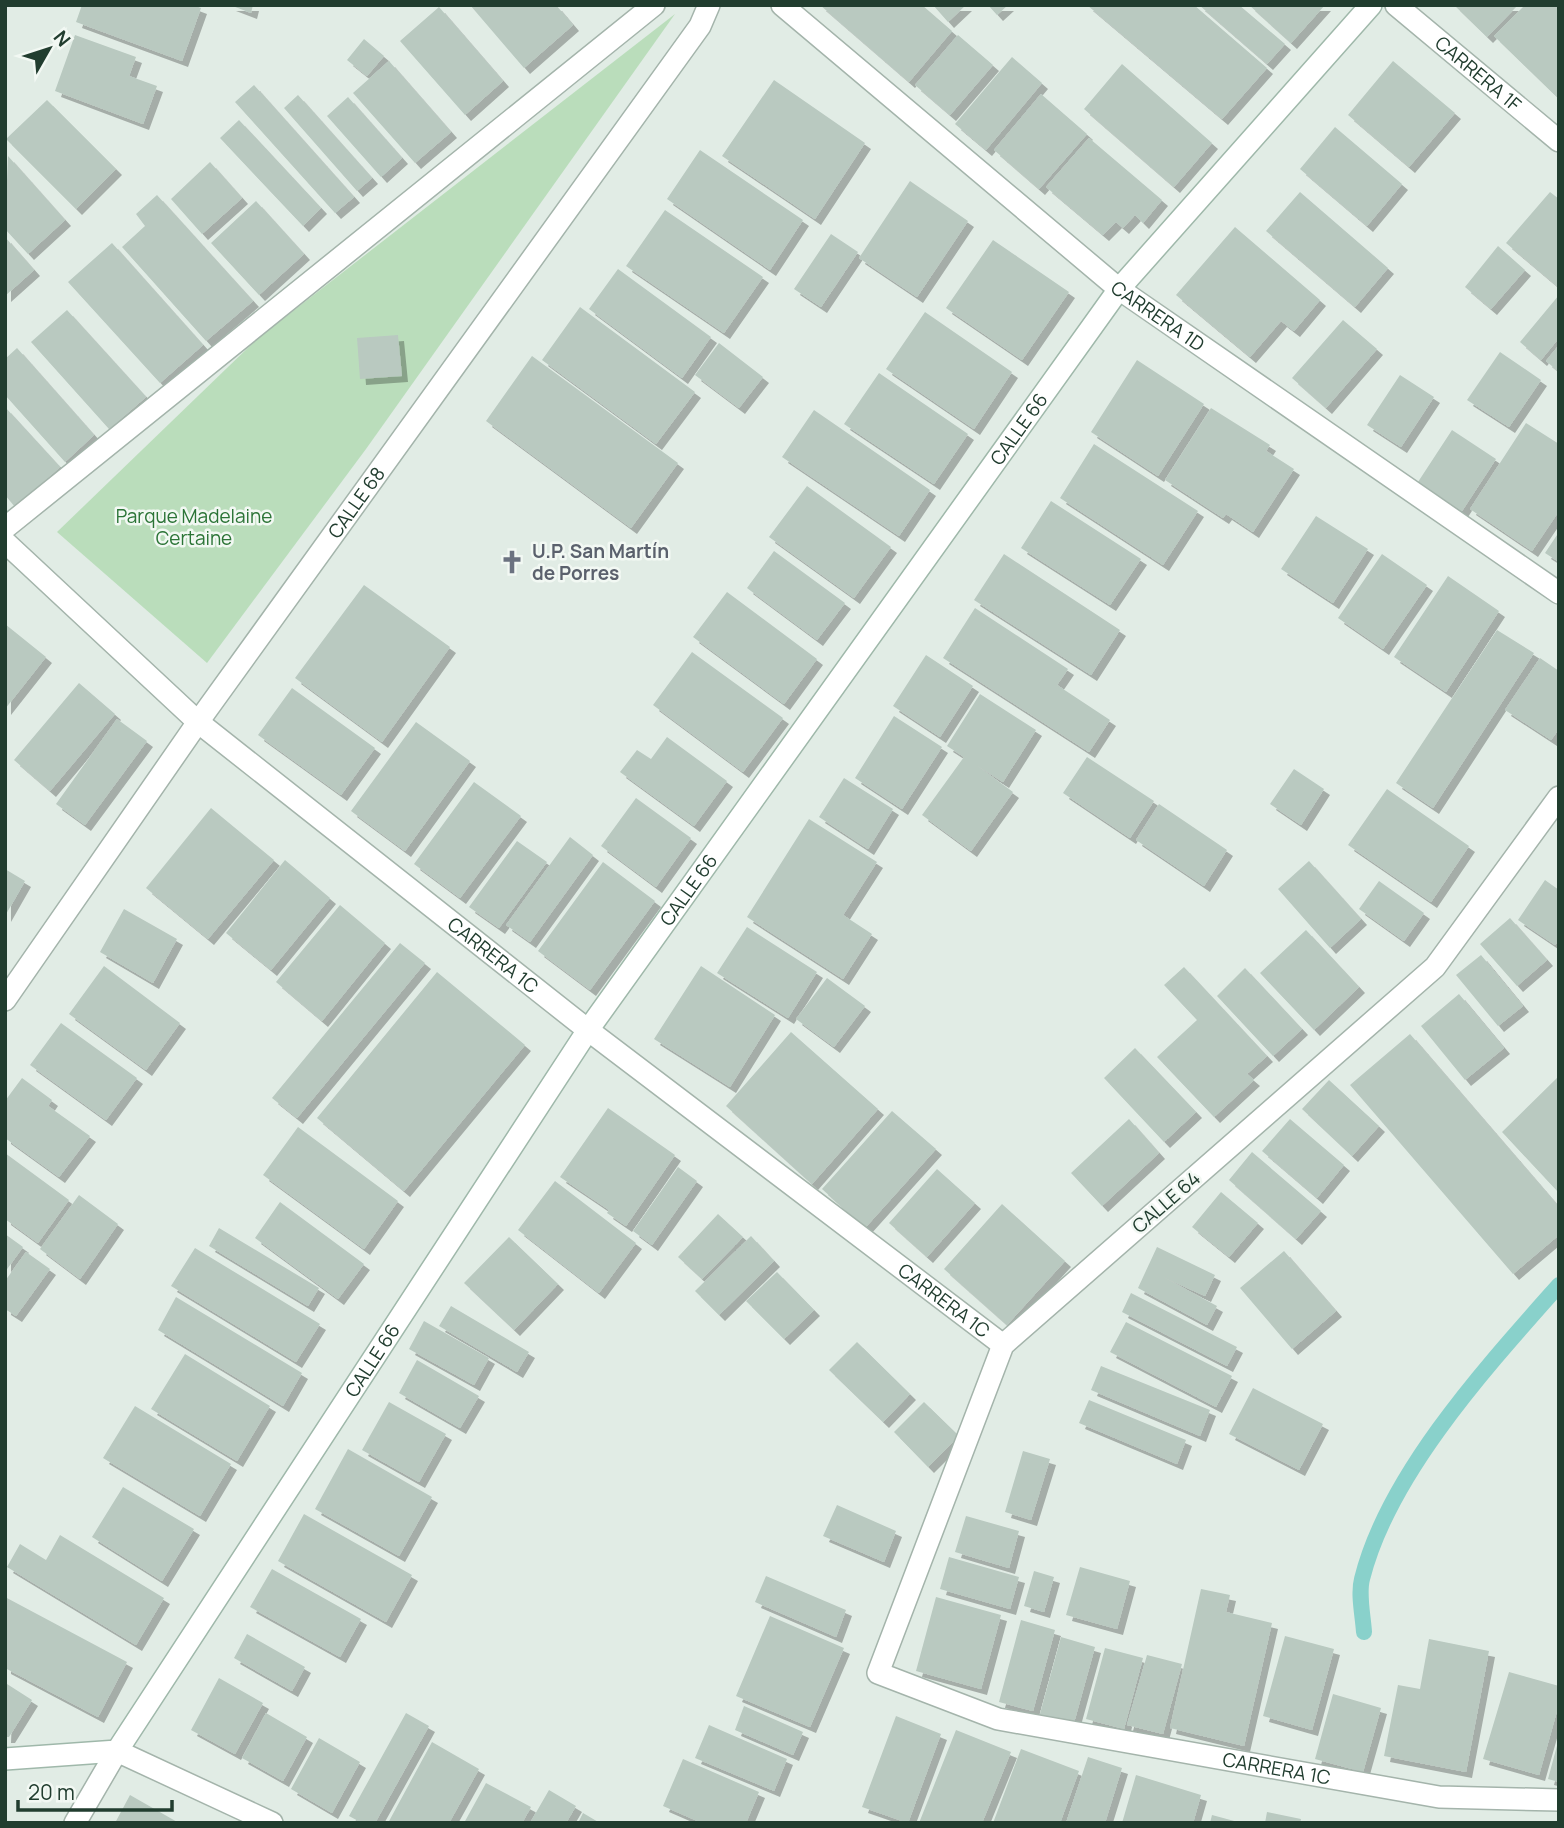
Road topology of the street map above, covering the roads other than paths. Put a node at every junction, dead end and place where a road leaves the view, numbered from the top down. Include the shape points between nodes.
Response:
1 (654, 5) edge
2 (709, 5) edge
3 (782, 5) edge
4 (1371, 5) edge
5 (1396, 5) edge
6 (1559, 141) edge
7 (1119, 289) junction
8 (5, 528) edge
9 (5, 542) edge
10 (1559, 593) edge
11 (198, 722) junction
12 (1559, 797) edge
13 (5, 1000) edge
14 (588, 1030) junction
15 (1003, 1345) junction
16 (878, 1673) joint
17 (117, 1751) junction
18 (5, 1759) edge
19 (1559, 1800) edge
20 (75, 1823) edge
21 (272, 1823) edge

1 - 8 street
2 - 11 street, CALLE 68 via 700,26
3 - 7 street, CARRERA 1D
4 - 7 street, CALLE 66
5 - 6 street, CARRERA 1F
7 - 10 street, CARRERA 1D
7 - 14 street, CALLE 66
9 - 11 street, CARRERA 1C
11 - 13 street, CALLE 68
11 - 14 street, CARRERA 1C
12 - 15 street, CALLE 64 via 1435,967
14 - 15 street, CARRERA 1C
14 - 17 street, CALLE 66
15 - 16 street, CALLE 64
16 - 19 street, CARRERA 1C via 999,1719 1438,1797
17 - 18 street
17 - 20 street, CALLE 66
17 - 21 street

